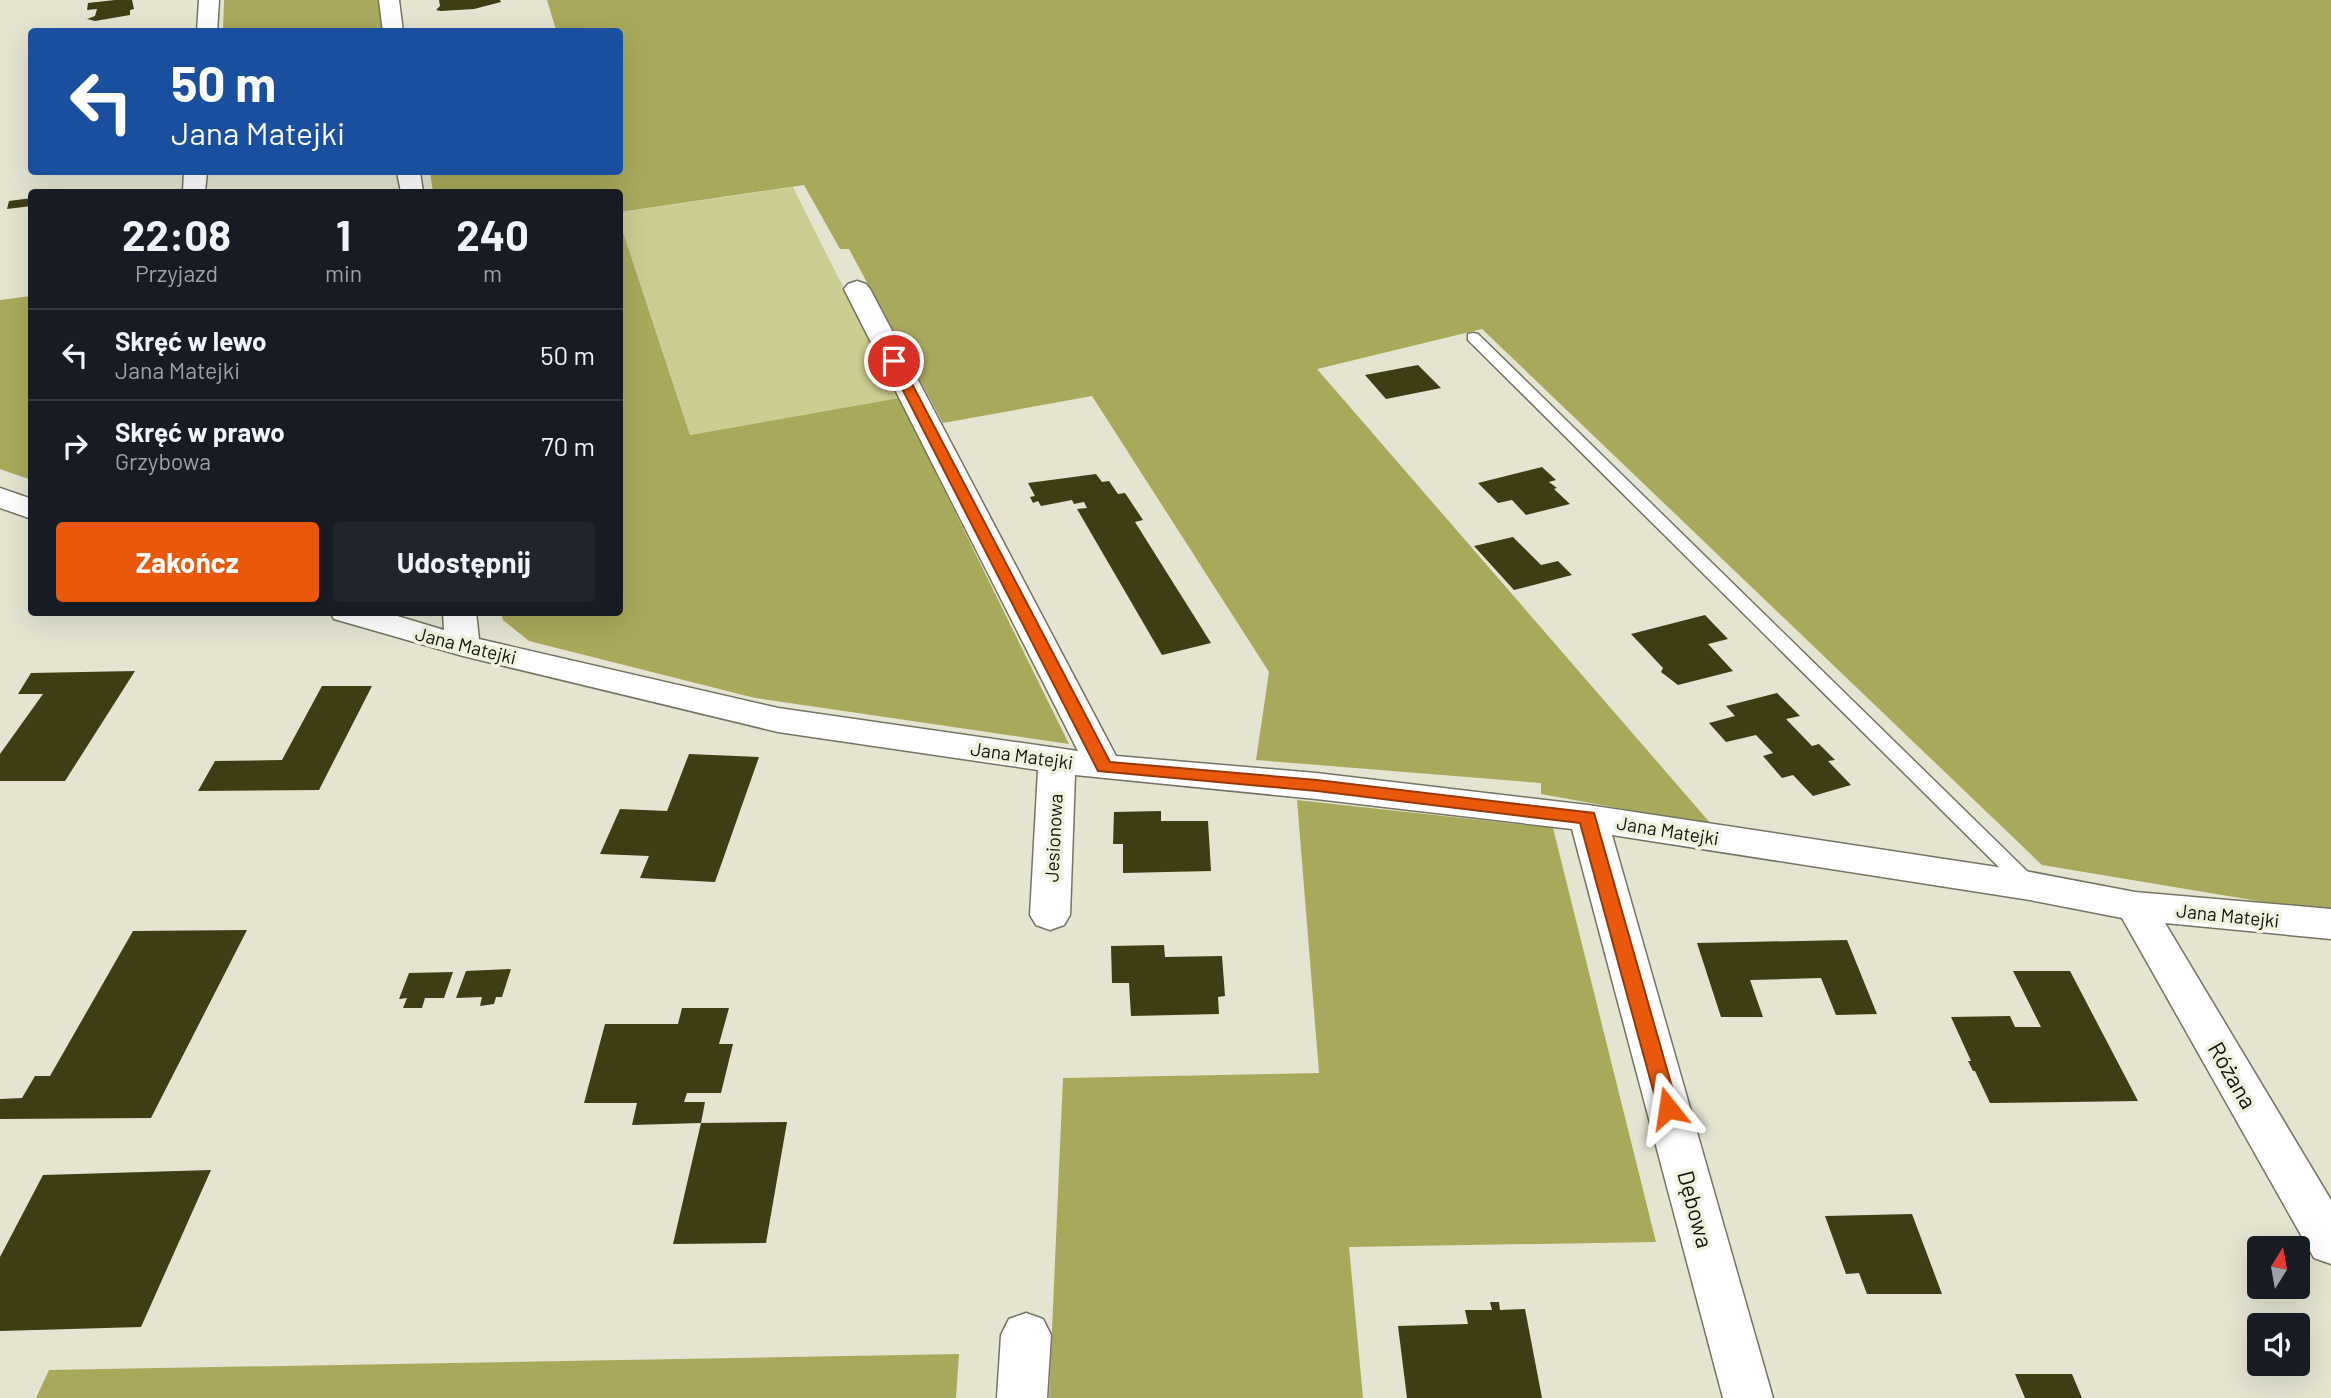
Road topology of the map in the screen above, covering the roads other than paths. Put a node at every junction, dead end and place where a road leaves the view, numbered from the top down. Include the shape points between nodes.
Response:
1 (209, 0) edge
2 (389, 0) edge
3 (207, 28) edge
4 (392, 28) edge
5 (857, 289) dead end
6 (1473, 337) dead end
7 (0, 497) edge
8 (28, 508) edge
9 (373, 616) edge
10 (461, 629) edge
11 (1057, 761) junction
12 (1104, 767) junction
13 (1588, 818) junction
14 (2030, 887) junction
15 (2135, 906) junction
16 (1049, 915) dead end
17 (2331, 924) edge
18 (2331, 1243) edge
19 (1026, 1335) dead end
20 (1022, 1398) edge
21 (1748, 1398) edge

1 - 3 street
2 - 4 street
5 - 12 street
6 - 14 lane
7 - 8 street
9 - 10 street, Jana Matejki
10 - 11 street, Jana Matejki via 520,658 778,720
11 - 12 street, Jana Matejki
11 - 16 street, Jesionowa
12 - 13 street, Jana Matejki
13 - 14 street, Jana Matejki
13 - 21 street, Dębowa
14 - 15 street, Jana Matejki
15 - 17 street, Jana Matejki
15 - 18 street, Różana
19 - 20 street

